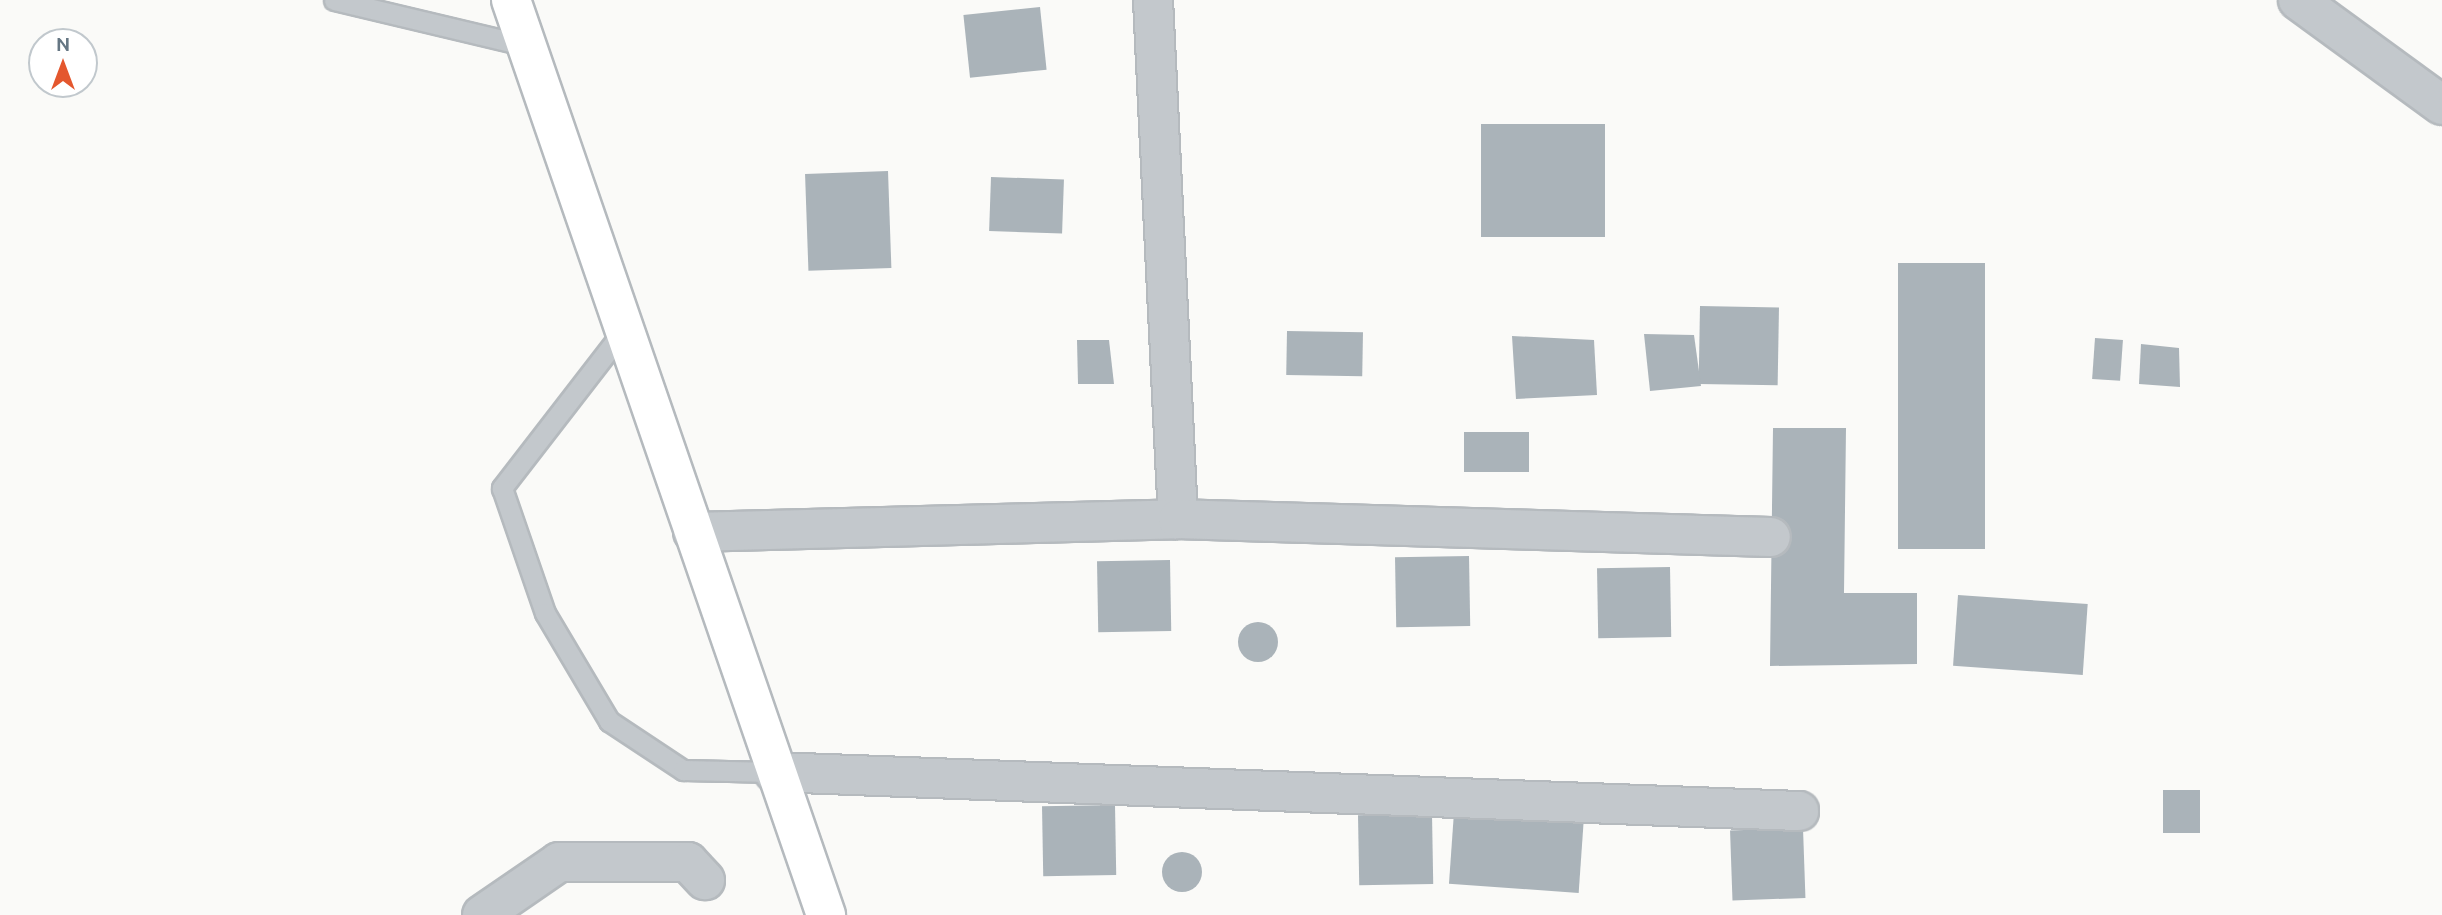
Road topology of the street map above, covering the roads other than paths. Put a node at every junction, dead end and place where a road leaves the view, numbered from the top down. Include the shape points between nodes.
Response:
1 (334, 0) edge
2 (511, 0) edge
3 (1153, 0) edge
4 (2298, 0) edge
5 (527, 46) junction
6 (2442, 105) edge
7 (624, 330) junction
8 (1178, 519) junction
9 (693, 531) junction
10 (1771, 537) dead end
11 (774, 772) junction
12 (1799, 811) dead end
13 (705, 880) dead end
14 (482, 915) edge
15 (826, 915) edge

1 - 5 lane
2 - 5 main road
3 - 8 street
4 - 6 street
5 - 7 main road
7 - 9 main road
7 - 11 lane via 502,488 506,501 545,613 609,721 683,770
8 - 9 street
8 - 10 street
9 - 11 main road
11 - 12 street
11 - 15 main road
13 - 14 street via 688,862 559,862

